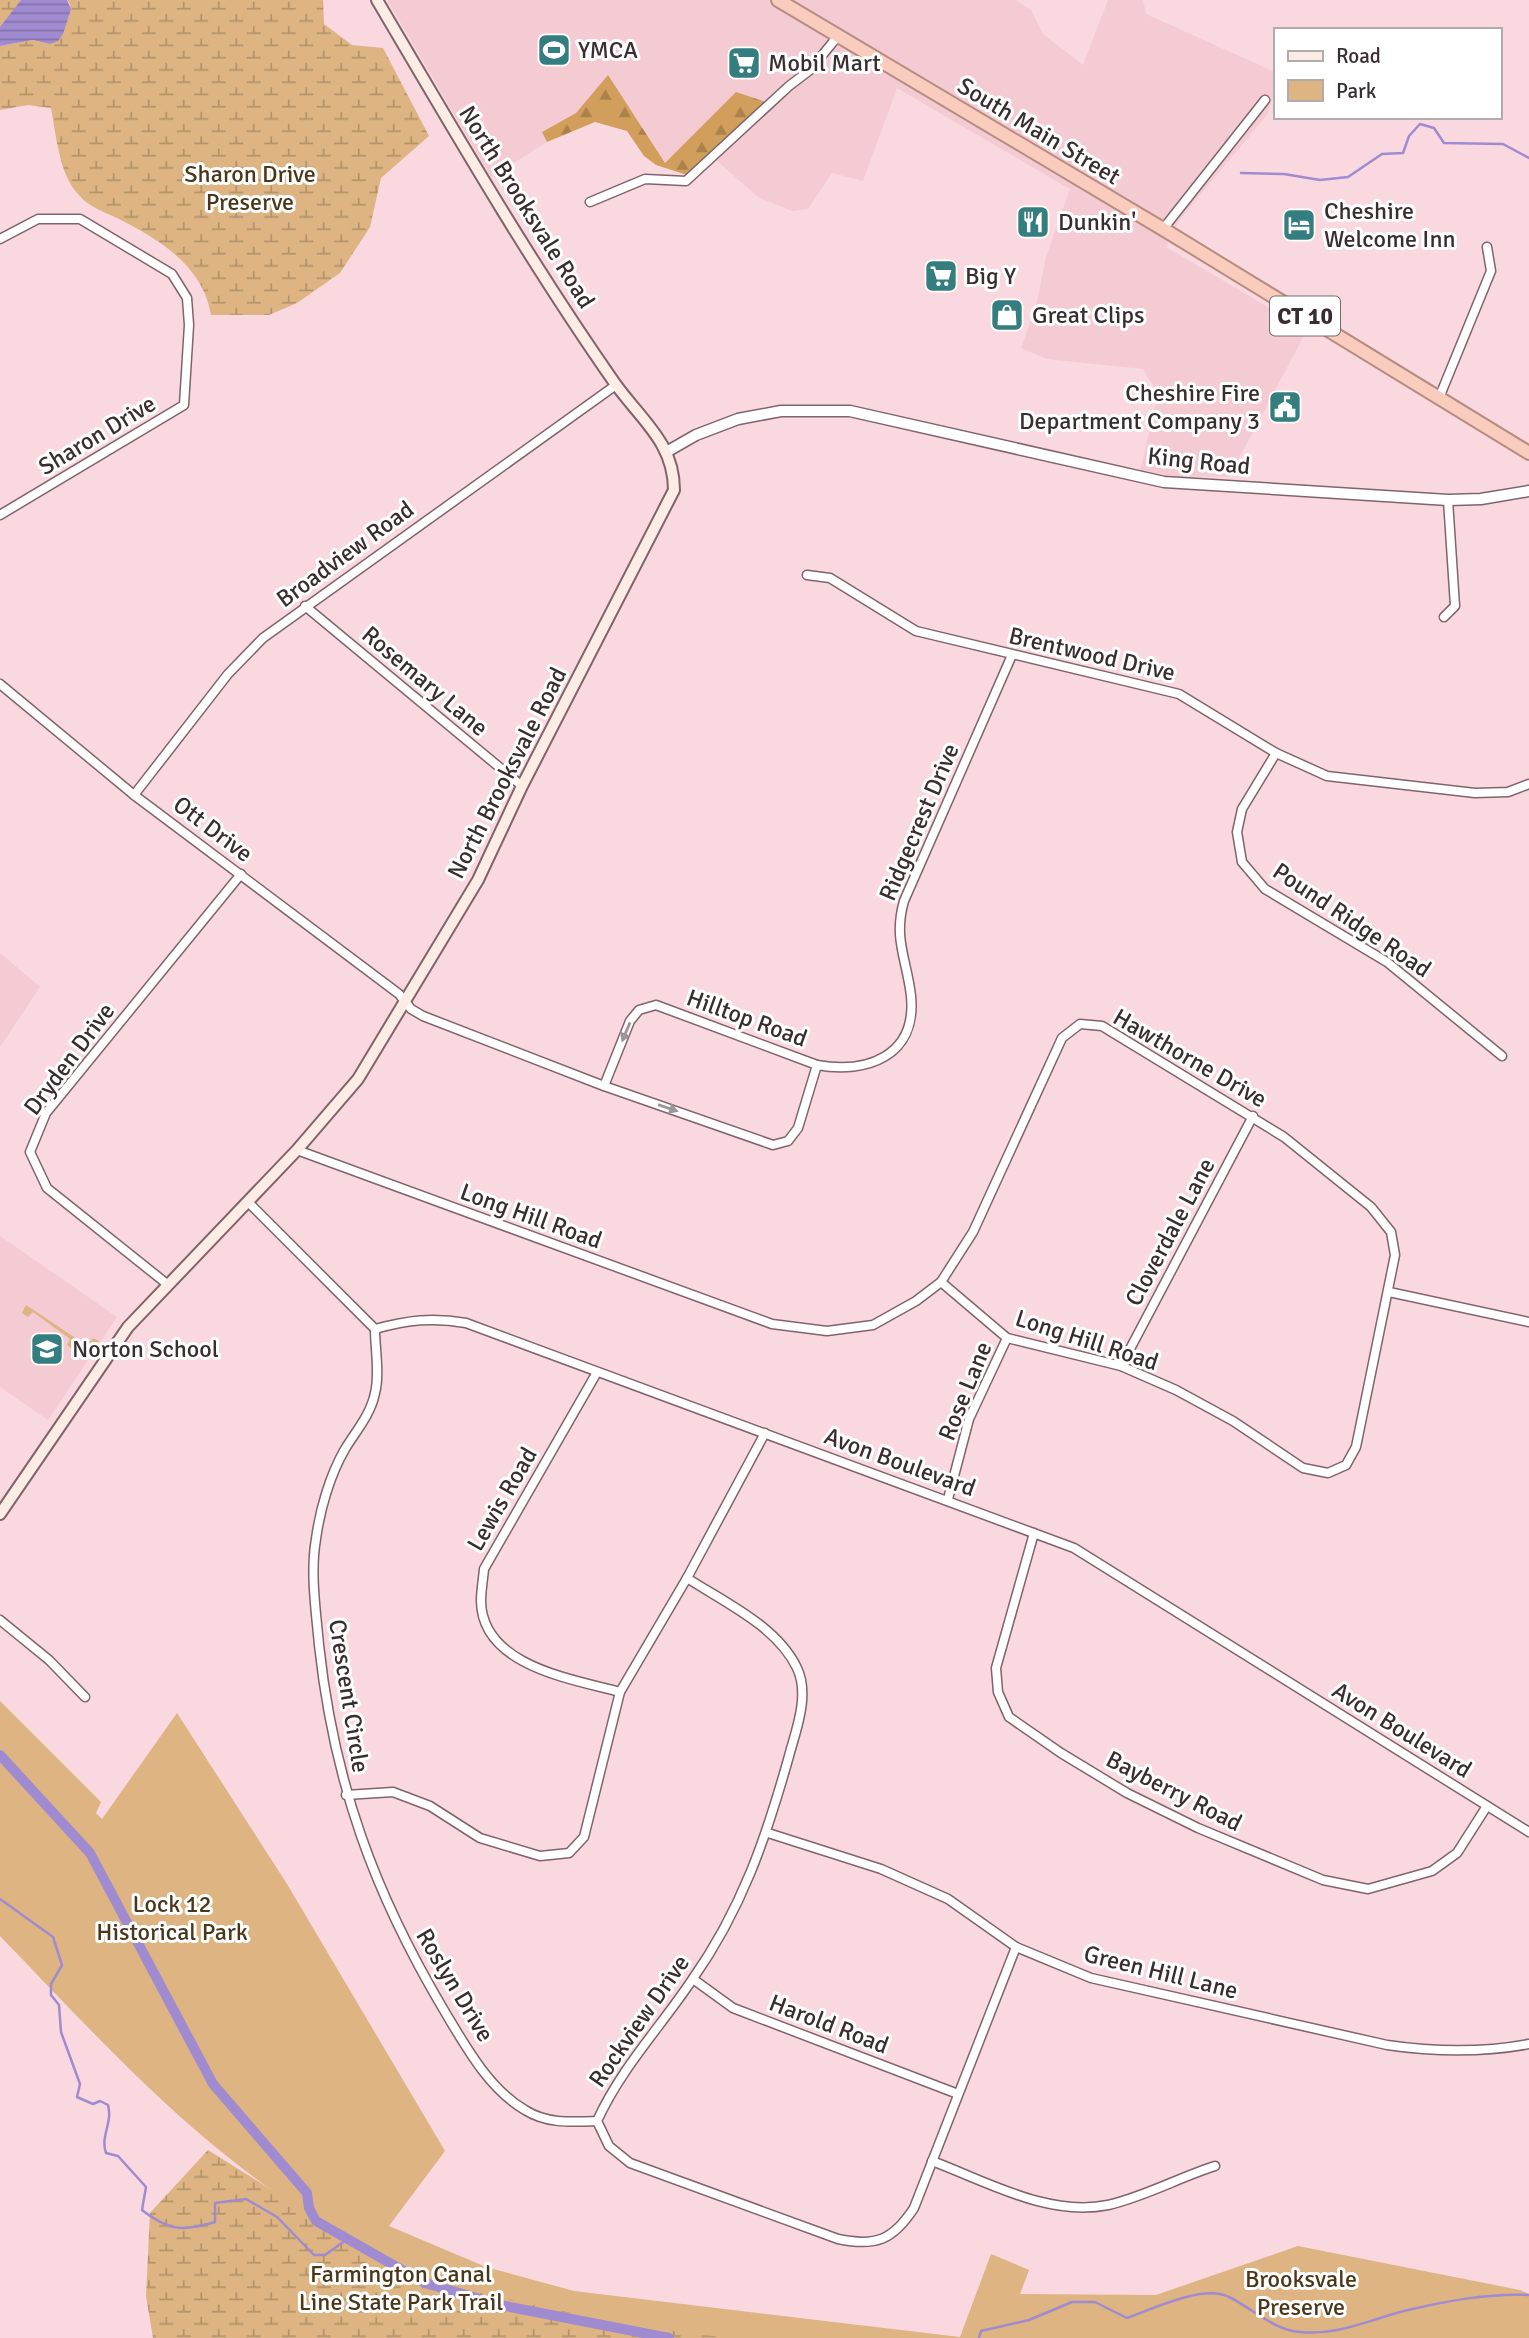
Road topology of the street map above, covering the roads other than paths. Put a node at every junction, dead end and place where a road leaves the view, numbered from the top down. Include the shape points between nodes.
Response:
1 (377, 0) edge
2 (778, 0) edge
3 (838, 36) junction
4 (1265, 100) dead end
5 (590, 202) dead end
6 (1163, 229) junction
7 (0, 239) edge
8 (1487, 247) dead end
9 (616, 385) junction
10 (1439, 398) junction
11 (668, 451) junction
12 (1529, 453) edge
13 (1529, 491) edge
14 (1448, 500) junction
15 (0, 515) edge
16 (807, 575) dead end
17 (305, 606) junction
18 (1444, 617) dead end
19 (1012, 655) junction
20 (0, 684) edge
21 (1276, 753) junction
22 (1529, 784) edge
23 (522, 786) junction
24 (134, 795) junction
25 (241, 874) junction
26 (405, 1002) junction
27 (1502, 1056) dead end
28 (817, 1065) junction
29 (604, 1086) junction
30 (1253, 1116) junction
31 (297, 1150) junction
32 (247, 1202) junction
33 (941, 1282) junction
34 (167, 1284) junction
35 (1389, 1292) junction
36 (1529, 1322) edge
37 (375, 1329) junction
38 (1007, 1338) junction
39 (1121, 1366) junction
40 (596, 1374) junction
41 (765, 1433) junction
42 (948, 1499) junction
43 (0, 1514) edge
44 (1034, 1533) junction
45 (687, 1578) junction
46 (0, 1620) edge
47 (620, 1692) junction
48 (85, 1697) dead end
49 (346, 1795) junction
50 (1487, 1806) junction
51 (1529, 1832) edge
52 (768, 1833) junction
53 (1016, 1947) junction
54 (693, 1979) junction
55 (1529, 2044) edge
56 (958, 2094) junction
57 (597, 2121) junction
58 (932, 2161) junction
59 (1215, 2166) dead end

1 - 9 main road, North Brooksvale Road via 523,247
2 - 3 highway, South Main Street / CT 10
3 - 5 street via 810,70 686,181 645,179
3 - 6 highway, South Main Street / CT 10
4 - 6 street
6 - 10 highway, South Main Street / CT 10
7 - 15 street, Sharon Drive via 38,219 80,219 172,274 187,298 189,325 184,405
8 - 10 street via 1490,271
9 - 11 main road, North Brooksvale Road
9 - 17 street, Broadview Road
10 - 12 highway, South Main Street / CT 10
11 - 14 street, King Road via 738,419 780,411 850,411 1164,482
11 - 23 main road, North Brooksvale Road via 674,490
13 - 14 street, King Road
14 - 18 street via 1455,606
16 - 19 street, Brentwood Drive via 830,578 916,631
17 - 23 street, Rosemary Lane
17 - 24 street, Broadview Road via 228,674
19 - 21 street, Brentwood Drive via 1179,694
19 - 28 street, Ridgecrest Drive via 898,922 911,996 904,1034 877,1063 858,1069
20 - 24 street, Ott Drive
21 - 22 street, Brentwood Drive via 1327,776 1475,793 1508,792
21 - 27 street, Pound Ridge Road via 1242,808 1237,832 1242,862 1265,889 1387,962
23 - 26 main road, North Brooksvale Road via 478,880
24 - 25 street, Ott Drive
25 - 26 street, Ott Drive
25 - 34 street, Dryden Drive via 46,1113 30,1152 47,1188
26 - 29 street, Hilltop Road via 423,1016
26 - 31 main road, North Brooksvale Road via 358,1079
28 -> 29 street, Hilltop Road via 656,1005 639,1010 630,1021
29 -> 28 street, Hilltop Road via 773,1145 788,1141 798,1128
30 - 33 street, Hawthorne Drive via 1102,1026 1080,1024 1062,1038 973,1232
30 - 35 street, Hawthorne Drive via 1371,1207 1391,1232 1395,1255
30 - 39 street, Cloverdale Lane
31 - 32 main road, North Brooksvale Road
31 - 33 street, Long Hill Road via 772,1324 827,1331 873,1325
32 - 34 main road, North Brooksvale Road
32 - 37 street
33 - 38 street, Long Hill Road
34 - 43 main road, North Brooksvale Road via 128,1328
35 - 36 street
35 - 39 street, Long Hill Road via 1356,1447 1346,1465 1328,1473 1303,1468 1176,1390
37 - 40 street, Avon Boulevard via 418,1319 466,1323
37 - 49 street, Crescent Circle via 376,1392 344,1450 315,1541 314,1600 324,1691
38 - 39 street, Long Hill Road
38 - 42 street, Rose Lane via 970,1419
40 - 41 street, Avon Boulevard
40 - 47 street, Lewis Road via 484,1569 481,1604 491,1635 514,1657 544,1671
41 - 42 street, Avon Boulevard
41 - 45 street, Crescent Circle
42 - 44 street, Avon Boulevard
44 - 50 street, Avon Boulevard via 1074,1548
44 - 50 street, Bayberry Road via 996,1668 998,1692 1009,1717 1060,1753 1198,1828 1323,1880 1368,1889 1432,1871 1457,1853
45 - 47 street, Crescent Circle
45 - 52 street, Rockview Drive via 761,1626 798,1669 803,1694 797,1728
46 - 48 street
47 - 49 street, Crescent Circle via 584,1838 569,1853 540,1856 480,1838 430,1806 393,1791
49 - 57 street, Roslyn Drive via 378,1885 416,1964 462,2040 502,2094 527,2112 560,2122
50 - 51 street, Avon Boulevard
52 - 53 street, Green Hill Lane via 881,1869 948,1899
52 - 54 street, Rockview Drive via 740,1903
53 - 55 street, Green Hill Lane via 1091,1978 1387,2045 1436,2052
53 - 56 street, Rockview Drive
54 - 56 street, Harold Road via 733,2008
54 - 57 street, Rockview Drive via 615,2083
56 - 58 street, Rockview Drive
57 - 58 street, Rockview Drive via 609,2146 630,2164 860,2244 881,2241 901,2228
58 - 59 street via 1032,2200 1071,2208 1110,2205

